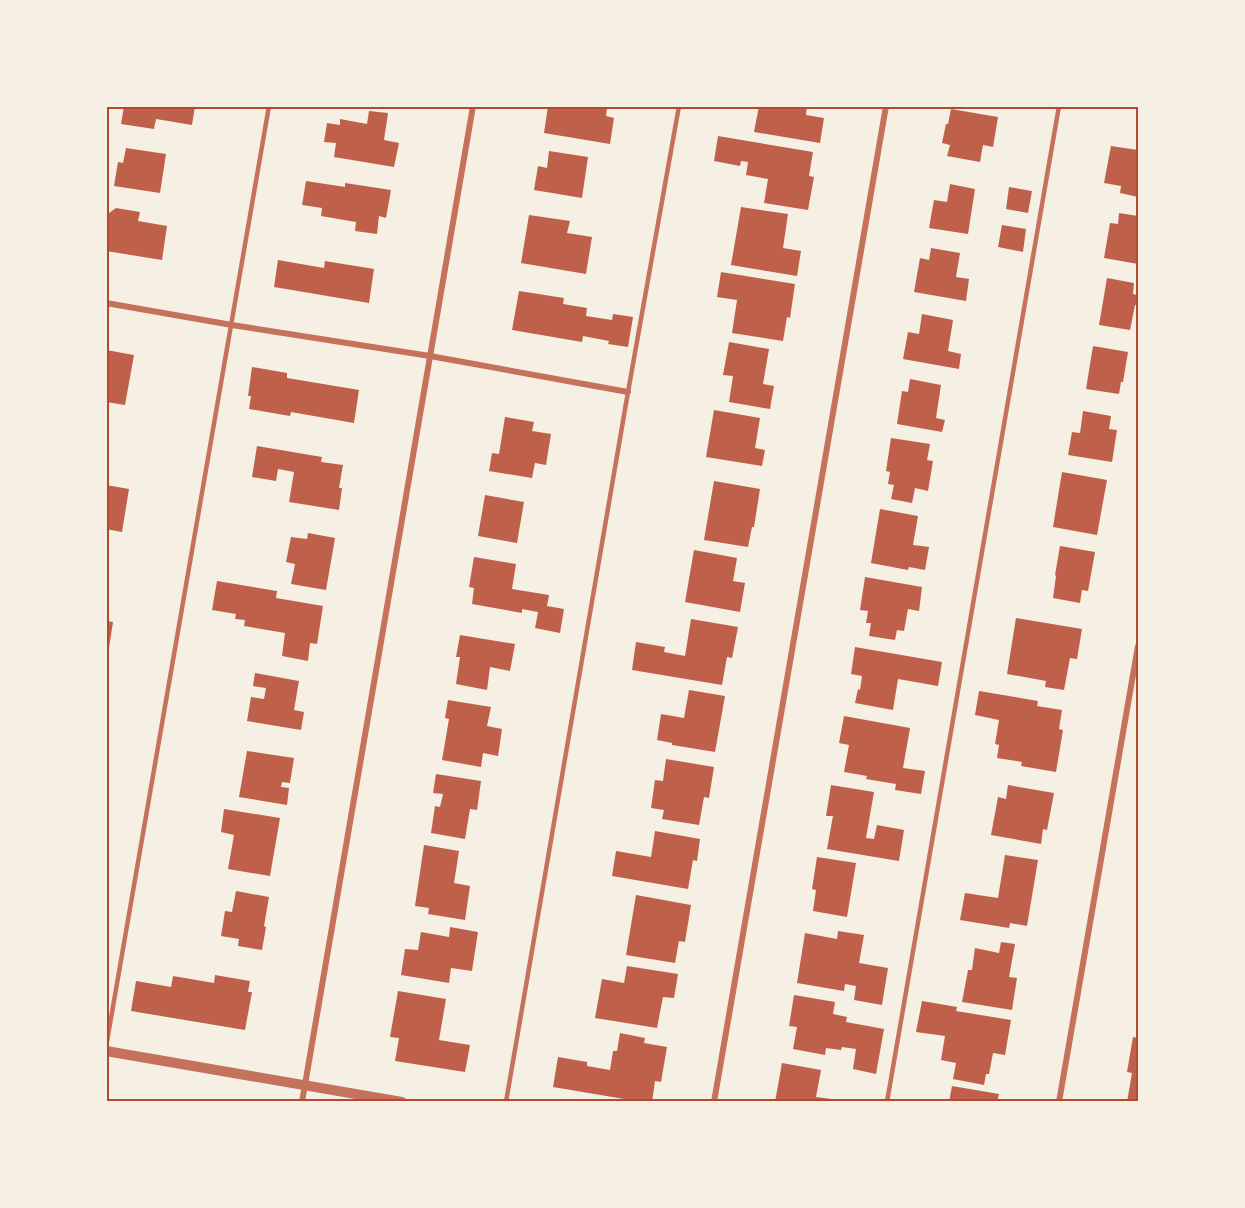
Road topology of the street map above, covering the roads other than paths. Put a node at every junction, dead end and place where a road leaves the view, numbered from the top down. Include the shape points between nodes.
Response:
1 (269, 106) edge
2 (473, 106) edge
3 (679, 106) edge
4 (886, 106) edge
5 (1059, 106) edge
6 (106, 303) edge
7 (232, 325) junction
8 (430, 356) junction
9 (628, 392) junction
10 (1138, 646) edge
11 (106, 1049) edge
12 (305, 1085) junction
13 (302, 1101) edge
14 (402, 1101) edge
15 (506, 1101) edge
16 (714, 1101) edge
17 (887, 1101) edge
18 (1059, 1101) edge

1 - 7 lane
2 - 8 street
3 - 9 lane
4 - 16 street
5 - 17 lane
6 - 7 street
7 - 8 street
7 - 11 lane
8 - 9 street
8 - 12 street
9 - 15 lane
10 - 18 street
11 - 12 street
12 - 13 street
12 - 14 street

